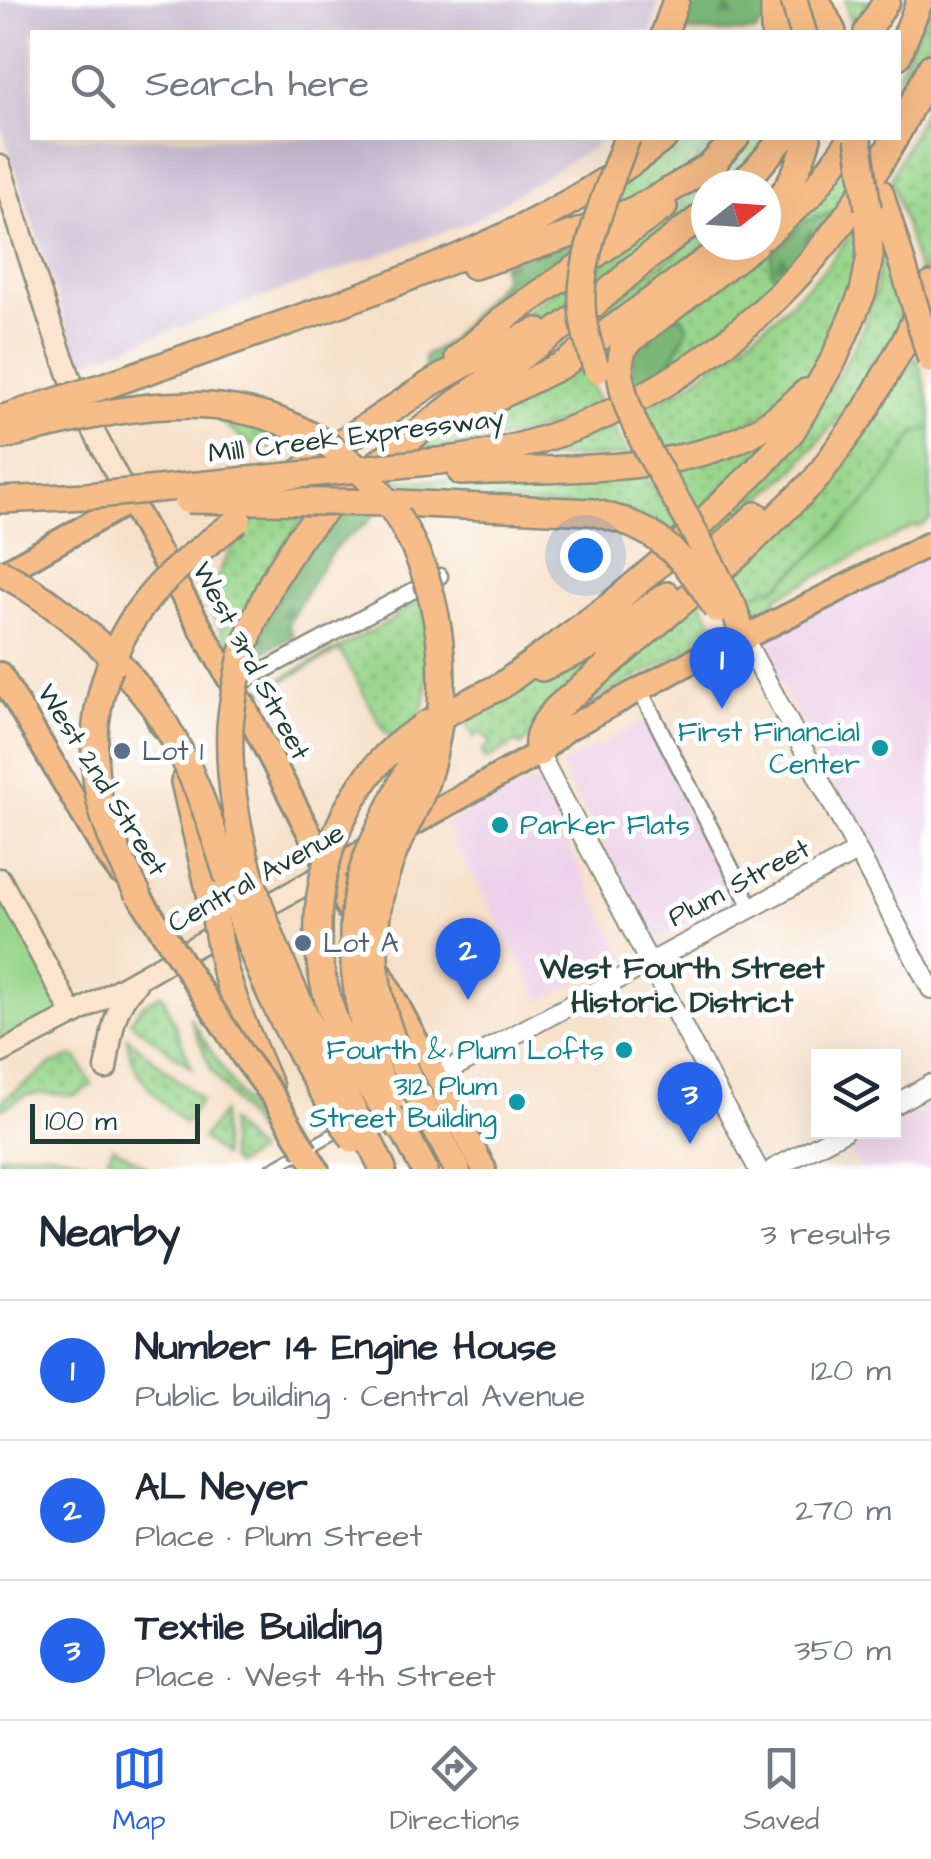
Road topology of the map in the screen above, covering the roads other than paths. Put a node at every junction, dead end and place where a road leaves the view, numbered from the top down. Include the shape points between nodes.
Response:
1 (676, 0) edge
2 (774, 0) edge
3 (794, 0) edge
4 (808, 0) edge
5 (820, 0) edge
6 (887, 0) edge
7 (920, 0) edge
8 (666, 30) edge
9 (776, 30) edge
10 (778, 30) edge
11 (802, 30) edge
12 (832, 30) edge
13 (868, 30) edge
14 (901, 48) edge
15 (931, 67) edge
16 (901, 127) edge
17 (626, 140) edge
18 (662, 140) edge
19 (734, 140) edge
20 (781, 140) edge
21 (807, 140) edge
22 (856, 140) edge
23 (859, 140) edge
24 (894, 140) edge
25 (716, 162) junction
26 (0, 166) edge
27 (756, 170) edge
28 (781, 195) edge
29 (874, 200) junction
30 (781, 222) edge
31 (691, 224) edge
32 (706, 260) edge
33 (734, 260) edge
34 (641, 263) junction
35 (931, 286) edge
36 (307, 315) junction
37 (850, 325) junction
38 (931, 360) edge
39 (887, 371) junction
40 (607, 374) junction
41 (433, 382) junction
42 (0, 419) edge
43 (0, 436) edge
44 (392, 452) junction
45 (434, 467) junction
46 (0, 500) edge
47 (130, 500) junction
48 (92, 507) junction
49 (152, 540) junction
50 (931, 543) edge
51 (0, 574) edge
52 (440, 576) dead end
53 (727, 612) junction
54 (436, 617) junction
55 (744, 638) junction
56 (0, 674) edge
57 (501, 686) junction
58 (234, 687) junction
59 (645, 700) junction
60 (154, 707) junction
61 (539, 753) junction
62 (858, 851) junction
63 (329, 871) junction
64 (0, 879) edge
65 (138, 894) junction
66 (751, 907) junction
67 (648, 962) junction
68 (146, 973) junction
69 (931, 989) edge
70 (73, 1015) junction
71 (0, 1053) edge
72 (106, 1069) dead end
73 (434, 1078) junction
74 (931, 1084) edge
75 (273, 1096) junction
76 (901, 1101) edge
77 (404, 1132) junction
78 (831, 1139) edge
79 (368, 1154) edge
80 (270, 1169) edge
81 (317, 1169) edge
82 (382, 1169) edge
83 (424, 1169) edge
84 (457, 1169) edge
85 (484, 1169) edge
86 (758, 1169) edge
87 (773, 1169) edge

1 - 8 highway
2 - 9 highway
3 - 11 highway, bridge
4 - 10 highway
5 - 12 highway
6 - 13 highway
7 - 14 highway
15 - 16 highway, Mill Creek Expressway
17 - 40 highway, bridge via 583,280 584,327
18 - 36 highway via 627,168 523,227
19 - 25 highway
20 - 27 highway
21 - 28 highway
22 - 30 highway
23 - 29 highway, bridge
24 - 45 highway, Mill Creek Expressway via 843,221 792,281 682,374 554,436
25 - 36 highway via 665,194 562,239
25 - 41 highway via 658,212 507,316
26 - 47 main road, West 3rd Street via 80,405
29 - 37 highway via 868,273
29 - 38 highway, bridge via 904,269
31 - 34 highway
32 - 44 highway via 564,364
33 - 40 highway via 634,337
34 - 41 highway via 551,324
34 - 44 highway via 593,306
35 - 39 highway
36 - 42 highway, bridge
37 - 45 highway via 791,406 722,447 619,464
37 - 57 highway via 792,431 758,469 612,604
39 - 57 highway via 785,488 672,591 599,642
39 - 61 highway via 816,479 558,708 537,736
40 - 53 highway, bridge via 620,378
41 - 65 highway, bridge via 317,460 172,573 124,634 103,689 95,744 100,796
43 - 54 highway, bridge via 166,406 246,411 294,427 343,457 389,503 418,553
44 - 79 highway, bridge via 343,490 299,538 267,592 243,652 230,741 242,839 278,954
45 - 48 highway, Mill Creek Expressway, bridge via 335,472
46 - 48 highway, Mill Creek Expressway
47 - 48 main road
47 - 49 main road, West 3rd Street
48 - 49 main road
48 - 51 main road via 68,535
48 - 53 highway, bridge via 400,503 584,512 625,521 668,546
49 - 58 main road, West 3rd Street
50 - 55 main road, Central Avenue
51 - 60 highway, bridge via 64,612
52 - 58 street
53 - 55 highway via 728,628
54 - 77 highway, bridge via 434,678 420,739 366,860 353,924 363,1019
54 - 84 highway, bridge via 441,686 434,748 384,881 373,940 389,1032
55 - 59 main road, Central Avenue via 734,653
55 - 61 main road, Central Avenue via 566,730
55 - 62 street
56 - 65 main road, West 2nd Street, bridge via 105,852
57 - 77 highway, bridge via 394,748 362,782 329,854 317,944 328,1001 364,1080
58 - 63 main road, West 3rd Street
59 - 61 main road, Central Avenue
59 - 66 street
60 - 75 highway, bridge via 192,809 225,970
60 - 79 highway, bridge via 196,780 278,1014 318,1088
61 - 63 main road, Central Avenue
61 - 67 street
62 - 66 street, Plum Street
62 - 69 street
63 - 68 main road, Central Avenue
63 - 73 main road, West 3rd Street
64 - 70 main road
65 - 75 main road, West 2nd Street, bridge
66 - 67 street, Plum Street
67 - 73 street, Plum Street
67 - 86 street
68 - 70 main road, Central Avenue
68 - 72 main road via 116,1012
70 - 71 main road, Central Avenue
73 - 80 street
73 - 85 main road, West 3rd Street
74 - 76 street
75 - 81 main road, West 2nd Street, bridge
77 - 83 highway
78 - 87 street
79 - 82 highway

